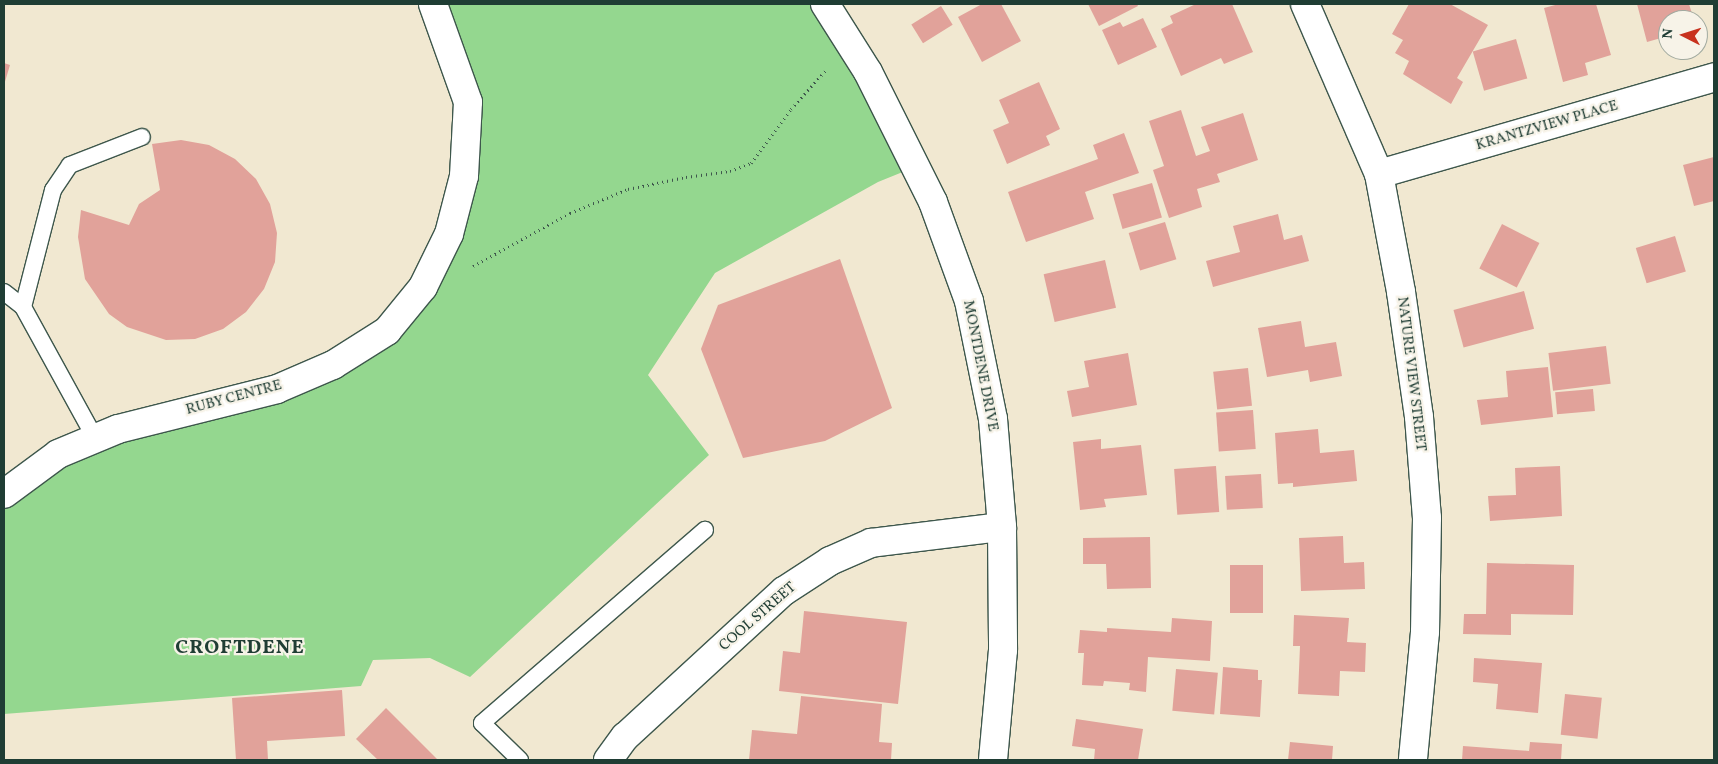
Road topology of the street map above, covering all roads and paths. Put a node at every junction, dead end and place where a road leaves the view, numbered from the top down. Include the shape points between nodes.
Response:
1 (433, 4) edge
2 (825, 4) edge
3 (1305, 4) edge
4 (848, 41) junction
5 (1714, 77) edge
6 (142, 137) dead end
7 (1379, 174) junction
8 (471, 268) dead end
9 (4, 292) edge
10 (23, 307) junction
11 (95, 438) junction
12 (4, 494) edge
13 (1002, 528) junction
14 (705, 530) dead end
15 (520, 760) edge
16 (608, 760) edge
17 (993, 760) edge
18 (1413, 760) edge

1 - 11 street, RUBY CENTRE via 468,102 464,176 449,234 423,287 387,330 333,365 277,389 118,429
2 - 4 street, MONTDENE DRIVE
3 - 7 street, NATURE VIEW STREET
4 - 8 path via 751,163 730,171 686,176 628,189 570,213
4 - 13 street, MONTDENE DRIVE via 868,72 933,202 969,301 993,419
5 - 7 street, KRANTZVIEW PLACE
6 - 10 lane via 70,165 53,190
7 - 18 street, NATURE VIEW STREET via 1401,292 1419,417 1427,518 1425,632
9 - 10 lane
10 - 11 lane
11 - 12 street, RUBY CENTRE via 58,454
13 - 16 street, COOL STREET via 871,543 830,560 784,591 625,737
13 - 17 street, MONTDENE DRIVE via 1003,650
14 - 15 lane via 482,723

